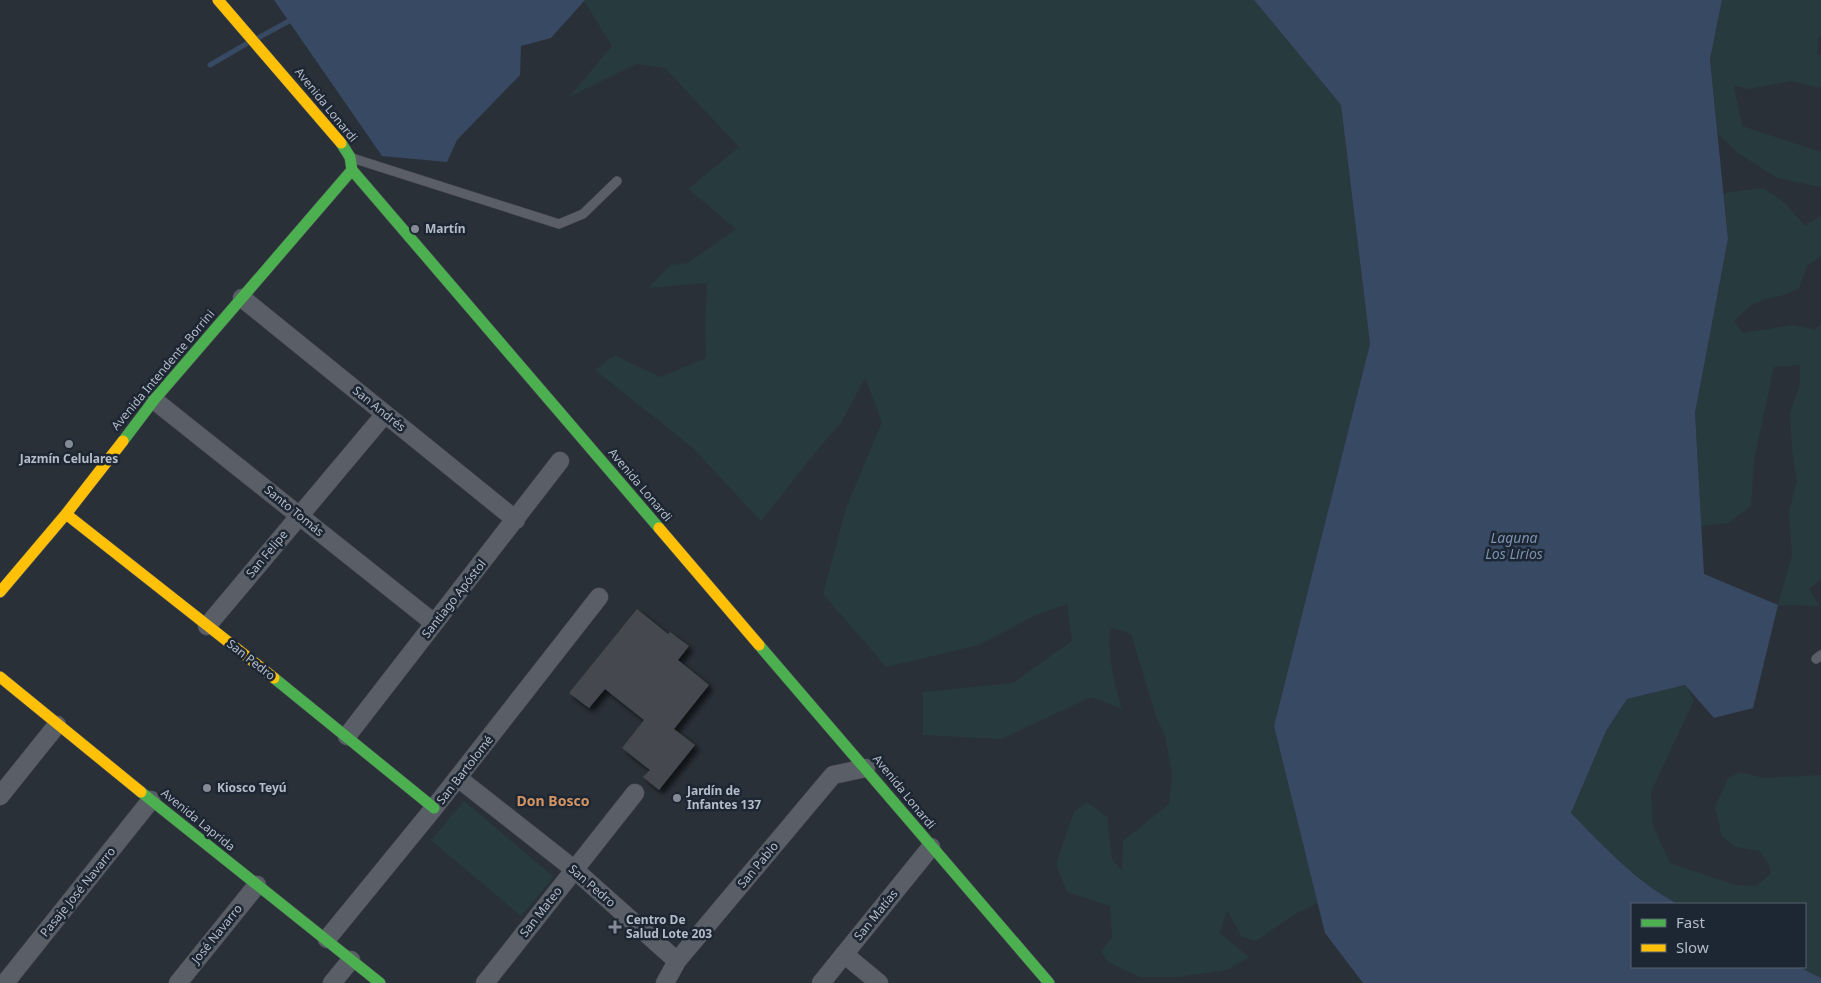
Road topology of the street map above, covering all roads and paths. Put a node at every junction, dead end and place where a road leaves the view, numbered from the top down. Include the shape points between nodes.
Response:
1 (218, 0) edge
2 (350, 157) junction
3 (352, 170) junction
4 (617, 181) dead end
5 (242, 298) junction
6 (154, 400) junction
7 (385, 414) junction
8 (560, 461) dead end
9 (66, 514) junction
10 (300, 515) junction
11 (516, 520) junction
12 (0, 592) edge
13 (599, 598) dead end
14 (434, 624) junction
15 (207, 626) junction
16 (0, 677) edge
17 (57, 725) junction
18 (347, 736) junction
19 (866, 768) junction
20 (458, 778) junction
21 (635, 793) dead end
22 (0, 796) edge
23 (151, 800) junction
24 (434, 808) junction
25 (931, 848) junction
26 (574, 870) junction
27 (257, 884) junction
28 (327, 939) junction
29 (844, 954) junction
30 (350, 960) junction
31 (677, 961) junction
32 (1038, 979) edge
33 (5, 983) edge
34 (178, 983) edge
35 (332, 983) edge
36 (380, 983) edge
37 (485, 983) edge
38 (665, 983) edge
39 (822, 983) edge
40 (878, 983) edge

1 - 2 street, Avenida Lonardi
2 - 3 street, Avenida Lonardi
2 - 4 lane via 559,224 583,214
3 - 5 street, Avenida Intendente Borrini
3 - 19 street, Avenida Lonardi
5 - 6 street, Avenida Intendente Borrini
5 - 7 street, San Andrés
6 - 9 street, Avenida Intendente Borrini
6 - 10 street, Santo Tomás
7 - 10 street, San Felipe
7 - 11 street, San Andrés
8 - 11 street, Santiago Apóstol
9 - 12 street, Avenida Intendente Borrini
9 - 15 street, San Pedro
10 - 14 street, Santo Tomás
10 - 15 street, San Felipe
11 - 14 street, Santiago Apóstol
13 - 20 street, San Bartolomé
14 - 18 street, Santiago Apóstol
15 - 18 street, San Pedro
16 - 17 street, Avenida Laprida
17 - 22 street
17 - 23 street, Avenida Laprida
18 - 24 street, San Pedro
19 - 25 street, Avenida Lonardi
19 - 31 street, San Pablo via 833,775
20 - 24 street, San Bartolomé
20 - 26 street, San Pedro
21 - 26 street, San Mateo
23 - 27 street, Avenida Laprida
23 - 33 street, Pasaje José Navarro
24 - 28 street, San Bartolomé
25 - 29 street, San Matías
25 - 32 street, Avenida Lonardi
26 - 31 street, San Pedro
26 - 37 street, San Mateo
27 - 28 street, Avenida Laprida
27 - 34 street, José Navarro
28 - 30 street, Avenida Laprida
29 - 39 street, San Matías
29 - 40 street
30 - 35 street
30 - 36 street, Avenida Laprida
31 - 38 street, San Pablo

